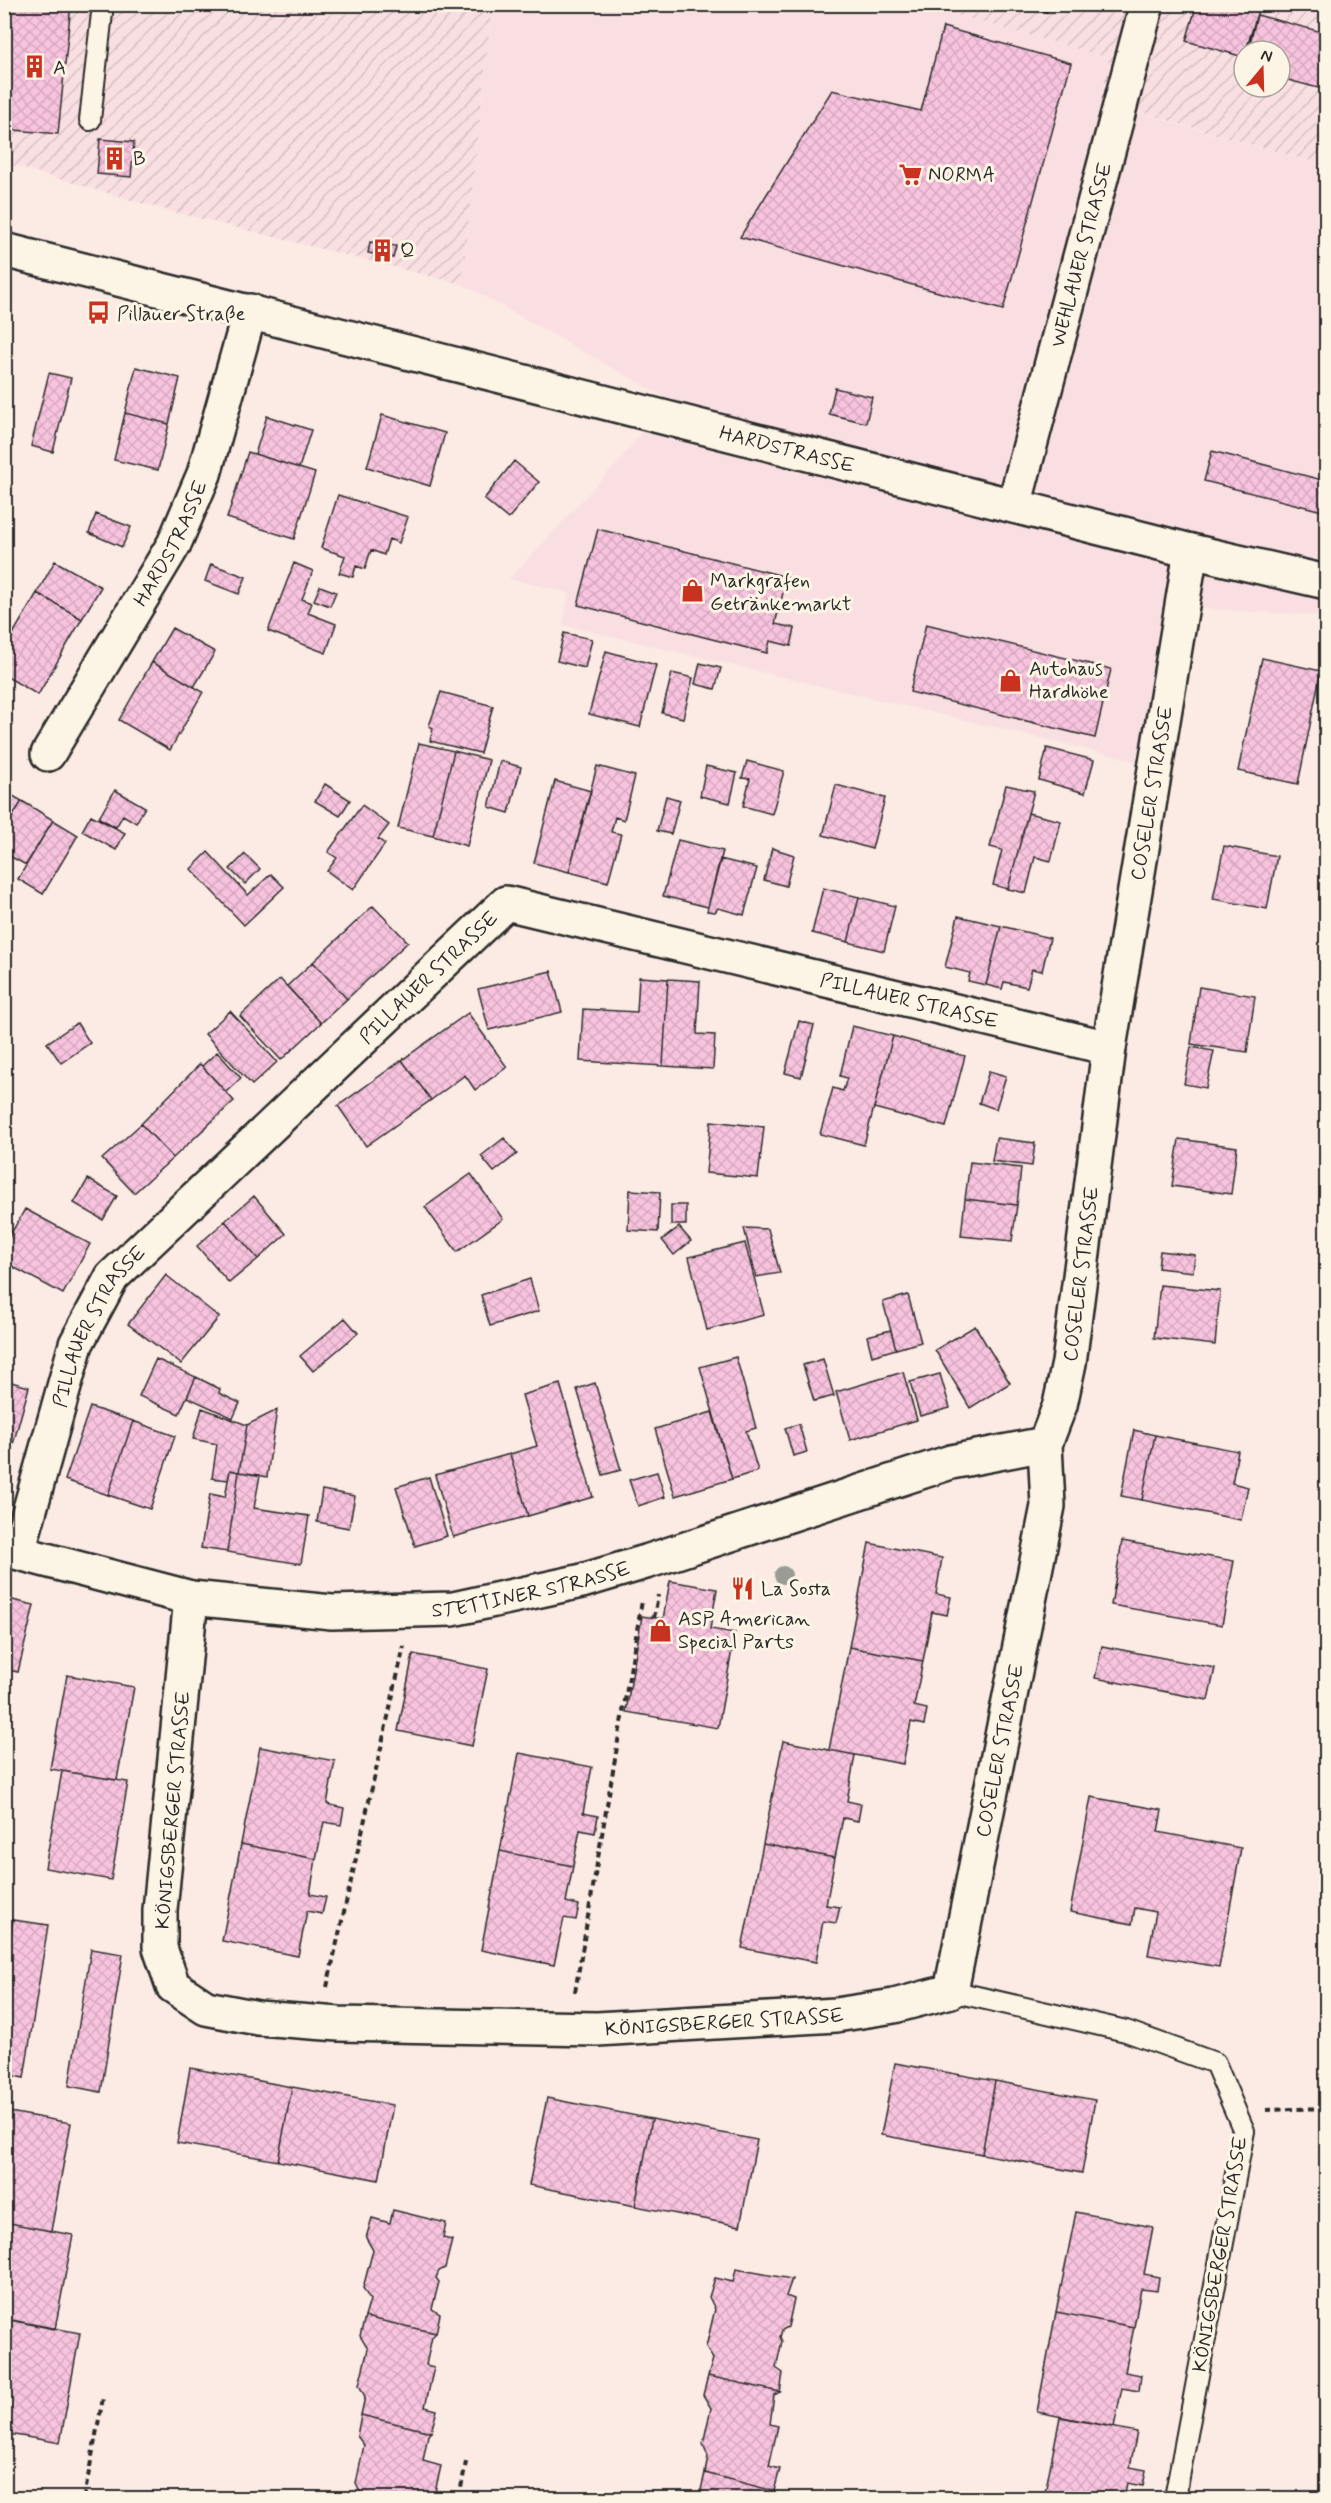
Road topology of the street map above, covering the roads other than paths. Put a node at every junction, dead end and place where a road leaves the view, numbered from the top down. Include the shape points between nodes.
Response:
1 (103, 4) edge
2 (1147, 4) edge
3 (90, 120) dead end
4 (4, 250) edge
5 (250, 311) junction
6 (1014, 506) junction
7 (1191, 551) junction
8 (1326, 582) edge
9 (48, 754) dead end
10 (1109, 1048) junction
11 (1045, 1444) junction
12 (11, 1550) edge
13 (191, 1598) junction
14 (951, 1991) junction
15 (1175, 2499) edge

1 - 3 lane
2 - 6 street, WEHLAUER STRASSE
4 - 5 street, HARDSTRASSE
5 - 6 street, HARDSTRASSE
5 - 9 street, HARDSTRASSE via 204,474 174,544
6 - 7 street, HARDSTRASSE
7 - 8 street, HARDSTRASSE
7 - 10 street, COSELER STRASSE
10 - 11 street, COSELER STRASSE via 1069,1363 1060,1405
10 - 12 street, PILLAUER STRASSE via 506,903 112,1276 75,1344
11 - 13 street, STETTINER STRASSE via 951,1462 649,1562 453,1609 332,1612
11 - 14 street, COSELER STRASSE via 1048,1506
12 - 13 street, STETTINER STRASSE
13 - 14 street, KÖNIGSBERGER STRASSE via 160,1910 160,1948 173,1986 206,2008 258,2018 319,2022 569,2029 836,2015 894,2006
14 - 15 lane, KÖNIGSBERGER STRASSE via 1126,2031 1215,2063 1244,2131

